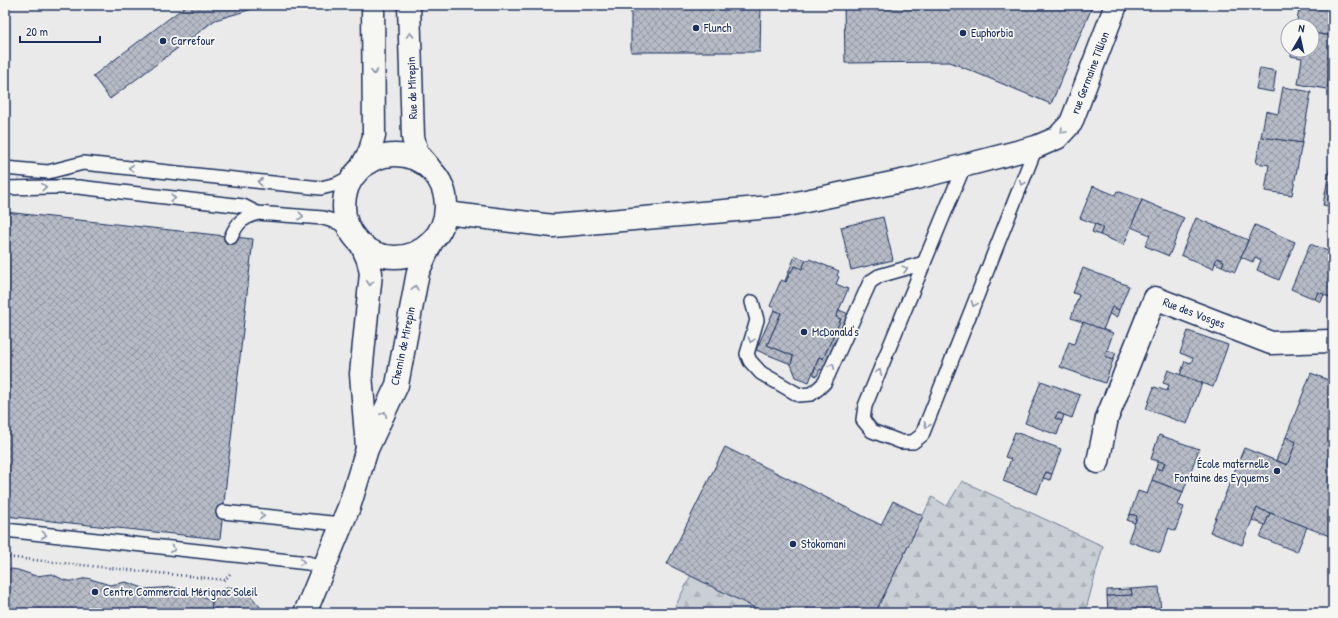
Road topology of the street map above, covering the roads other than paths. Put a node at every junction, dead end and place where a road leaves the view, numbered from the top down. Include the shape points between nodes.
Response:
1 (373, 5) edge
2 (410, 5) edge
3 (1116, 5) edge
4 (1036, 147) junction
5 (964, 166) junction
6 (429, 167) junction
7 (5, 168) edge
8 (357, 171) junction
9 (5, 188) edge
10 (257, 213) junction
11 (446, 213) junction
12 (232, 237) dead end
13 (356, 238) junction
14 (432, 241) junction
15 (924, 263) junction
16 (752, 302) dead end
17 (1333, 342) edge
18 (367, 449) junction
19 (1098, 462) dead end
20 (223, 512) dead end
21 (342, 524) junction
22 (5, 530) edge
23 (323, 568) junction
24 (305, 613) edge

1 -> 8 street via 374,136 370,151
6 -> 2 street, Rue de Mirepin via 417,153 413,137
3 -> 4 street, rue Germaine Tillion via 1071,123 1057,138
4 - 5 street, rue Germaine Tillion
4 -> 15 lane via 922,435 913,442 901,442 872,431 863,420 865,406
5 - 11 street, rue Germaine Tillion via 782,206 553,226
5 - 15 lane
6 - 8 street via 413,158 396,154 378,157
6 - 11 street via 440,180 446,196
8 -> 7 lane via 337,184 321,188 84,163 48,172
8 - 13 street via 346,189 343,202 345,217
9 -> 10 lane via 78,188 243,206
10 - 12 lane via 244,218 236,226
10 -> 13 lane via 323,218 337,222
11 - 14 street via 441,228
13 - 14 street via 375,253 390,257 420,251
13 -> 18 street, Chemin de Mirepin via 368,260 371,272 361,374
18 -> 14 street, Chemin de Mirepin via 397,385 418,272
16 -> 15 lane via 757,320 748,354 750,360 773,381 799,395 811,394 825,382 870,282 879,276
17 - 19 street, Rue des Vosges via 1271,343 1155,298 1106,418
18 - 21 street, Chemin de Mirepin
20 -> 21 lane
21 - 23 street, Chemin de Mirepin
22 -> 23 lane via 308,563
23 - 24 street, Chemin de Mirepin

